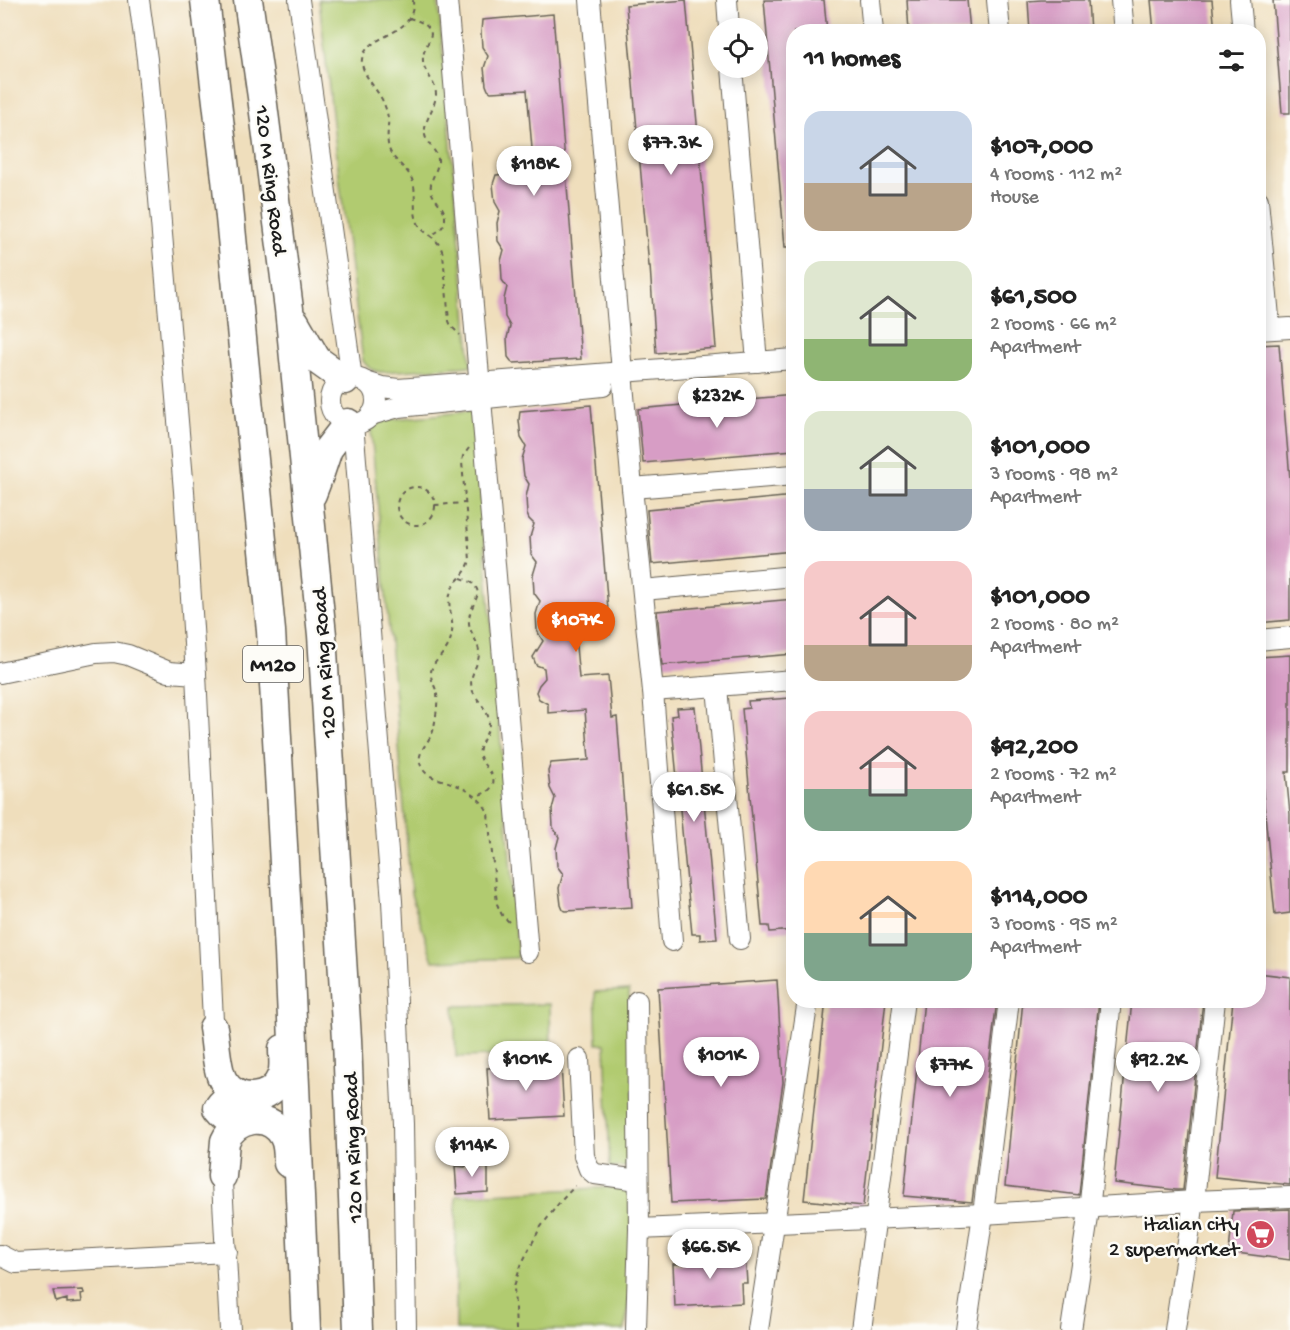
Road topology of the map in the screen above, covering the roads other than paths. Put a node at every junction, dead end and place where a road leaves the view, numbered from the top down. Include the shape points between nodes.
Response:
1 (139, 0) edge
2 (205, 0) edge
3 (248, 0) edge
4 (299, 0) edge
5 (447, 0) edge
6 (590, 0) edge
7 (727, 0) edge
8 (870, 0) edge
9 (997, 0) edge
10 (1121, 0) edge
11 (1240, 0) edge
12 (728, 18) edge
13 (872, 24) edge
14 (999, 24) edge
15 (1123, 24) edge
16 (1242, 24) edge
17 (733, 78) edge
18 (289, 309) junction
19 (1290, 315) edge
20 (1266, 321) edge
21 (1266, 323) edge
22 (1290, 328) edge
23 (786, 360) edge
24 (757, 362) junction
25 (786, 371) edge
26 (623, 378) junction
27 (354, 380) junction
28 (480, 391) junction
29 (357, 421) junction
30 (786, 476) edge
31 (632, 488) junction
32 (309, 501) junction
33 (786, 577) edge
34 (643, 590) junction
35 (1290, 637) edge
36 (1266, 639) edge
37 (0, 673) edge
38 (196, 674) junction
39 (786, 681) edge
40 (717, 687) junction
41 (653, 691) junction
42 (740, 939) dead end
43 (672, 941) dead end
44 (290, 952) junction
45 (528, 952) dead end
46 (638, 1001) dead end
47 (807, 1008) edge
48 (903, 1008) edge
49 (1007, 1008) edge
50 (1110, 1008) edge
51 (1214, 1008) edge
52 (213, 1028) junction
53 (579, 1059) dead end
54 (218, 1108) junction
55 (247, 1109) junction
56 (222, 1176) junction
57 (638, 1180) junction
58 (1290, 1197) edge
59 (1194, 1201) junction
60 (1089, 1207) junction
61 (983, 1214) junction
62 (876, 1218) junction
63 (774, 1223) junction
64 (639, 1229) junction
65 (226, 1252) junction
66 (0, 1254) edge
67 (303, 1277) junction
68 (230, 1330) edge
69 (306, 1330) edge
70 (358, 1330) edge
71 (406, 1330) edge
72 (636, 1330) edge
73 (758, 1330) edge
74 (861, 1330) edge
75 (966, 1330) edge
76 (1071, 1330) edge
77 (1174, 1330) edge

1 - 38 street via 184,490
2 - 44 highway, 120 M Ring Road / M120 via 271,630
3 - 18 highway, 120 M Ring Road
4 - 27 street
5 - 28 street
6 - 26 street
7 - 12 street
8 - 13 street
9 - 14 street
10 - 15 street
11 - 16 street
17 - 24 street
18 - 27 highway via 317,360
18 - 32 highway, 120 M Ring Road
19 - 20 street
21 - 22 street
23 - 24 street
24 - 26 street
25 - 26 street
26 - 28 street
26 - 31 street
27 - 28 street via 382,387
27 - 29 street via 371,387 376,400 375,408
27 - 29 street via 339,383 330,402 336,417
28 - 29 street via 399,407
28 - 45 street
29 - 32 highway via 328,449
29 - 71 street via 392,901 403,1124
30 - 31 street
31 - 34 street
32 - 70 highway, 120 M Ring Road via 347,1039
33 - 34 street
34 - 41 street
35 - 36 street
37 - 38 street via 114,652 169,672
38 - 52 street
39 - 40 street
40 - 41 street
40 - 42 street
41 - 43 street
44 - 55 highway via 282,1026 283,1072 271,1091
44 - 67 highway, 120 M Ring Road / M120
46 - 57 street
47 - 63 street
48 - 62 street
49 - 61 street
50 - 60 street
51 - 59 street
52 - 54 street
52 - 55 highway via 223,1080
53 - 57 street via 584,1156 589,1169 595,1174
54 - 55 highway via 230,1097
54 - 56 street
55 - 56 highway via 225,1141
55 - 67 highway via 257,1120 280,1131 285,1139 290,1216
56 - 65 street
57 - 64 street
58 - 59 street
59 - 60 street
59 - 77 street
60 - 61 street
60 - 76 street
61 - 62 street
61 - 75 street
62 - 63 street
62 - 74 street
63 - 64 street
63 - 73 street
64 - 72 street
65 - 66 street via 16,1263
65 - 68 street
67 - 69 highway, 120 M Ring Road / M120

